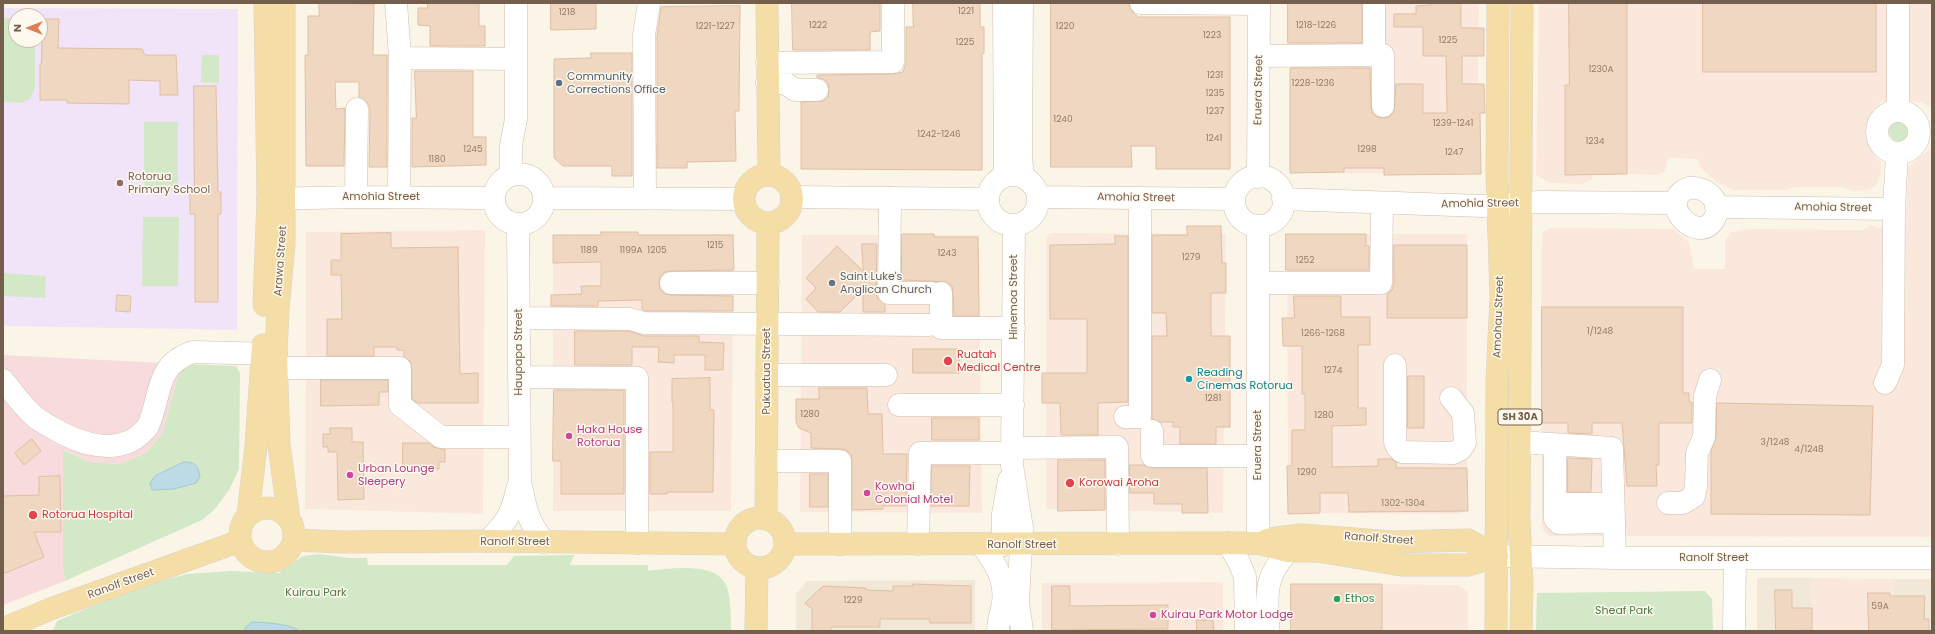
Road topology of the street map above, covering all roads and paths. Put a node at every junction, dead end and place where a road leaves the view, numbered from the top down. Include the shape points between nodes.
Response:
1 (265, 3) edge
2 (284, 3) edge
3 (396, 3) edge
4 (516, 3) edge
5 (649, 3) edge
6 (767, 3) edge
7 (893, 3) edge
8 (1141, 3) edge
9 (1498, 3) edge
10 (1522, 3) edge
11 (1898, 3) edge
12 (1259, 4) edge
13 (1374, 4) edge
14 (1013, 7) edge
15 (1374, 55) junction
16 (1259, 56) junction
17 (400, 58) junction
18 (516, 59) junction
19 (767, 73) junction
20 (817, 82) dead end
21 (1383, 106) dead end
22 (356, 109) dead end
23 (1898, 111) junction
24 (1926, 130) edge
25 (1897, 153) junction
26 (769, 174) junction
27 (519, 175) junction
28 (1014, 176) junction
29 (1258, 177) junction
30 (356, 197) junction
31 (400, 197) junction
32 (792, 197) junction
33 (544, 198) junction
34 (645, 198) junction
35 (890, 198) junction
36 (1038, 198) junction
37 (1140, 198) junction
38 (276, 199) junction
39 (743, 199) junction
40 (987, 199) junction
41 (1234, 199) junction
42 (1283, 199) junction
43 (494, 200) junction
44 (1382, 203) junction
45 (1521, 204) junction
46 (1498, 205) junction
47 (1894, 209) junction
48 (768, 223) junction
49 (518, 224) junction
50 (1014, 226) junction
51 (1258, 226) junction
52 (671, 283) dead end
53 (768, 283) junction
54 (1258, 283) junction
55 (519, 318) junction
56 (767, 324) junction
57 (929, 325) dead end
58 (1014, 328) junction
59 (269, 361) junction
60 (1395, 365) dead end
61 (767, 375) junction
62 (886, 375) dead end
63 (519, 378) junction
64 (3, 380) edge
65 (1710, 380) dead end
66 (1884, 382) dead end
67 (1451, 398) dead end
68 (899, 405) dead end
69 (1013, 405) junction
70 (1125, 417) dead end
71 (1152, 432) dead end
72 (520, 437) junction
73 (1520, 442) junction
74 (1555, 445) junction
75 (1012, 455) junction
76 (1258, 456) junction
77 (766, 461) junction
78 (520, 481) junction
79 (1668, 503) dead end
80 (1613, 513) junction
81 (248, 515) junction
82 (766, 518) junction
83 (289, 519) junction
84 (294, 540) junction
85 (488, 541) junction
86 (240, 542) junction
87 (544, 542) junction
88 (638, 543) junction
89 (1228, 543) junction
90 (1258, 543) junction
91 (735, 544) junction
92 (785, 544) junction
93 (840, 544) junction
94 (918, 544) junction
95 (1118, 544) junction
96 (1002, 545) junction
97 (1288, 551) junction
98 (1497, 556) junction
99 (1520, 557) junction
100 (1615, 558) junction
101 (1735, 558) junction
102 (1932, 558) edge
103 (757, 568) junction
104 (1010, 602) junction
105 (1268, 604) junction
106 (1246, 605) junction
107 (3, 629) edge
108 (756, 631) edge
109 (998, 631) edge
110 (1022, 631) edge
111 (1246, 631) edge
112 (1268, 631) edge
113 (1496, 631) edge
114 (1521, 631) edge
115 (1734, 631) edge

1 - 38 main road, Arawa Street
2 - 38 main road, Arawa Street
3 - 17 street
4 - 18 street
5 - 34 street via 644,35
6 - 19 main road
7 - 19 street via 893,62
8 - 12 street
9 - 46 main road, Amohau Street / SH 30A
10 - 45 main road, Amohau Street / SH 30A
11 - 23 street
12 - 16 street, Eruera Street
13 - 15 street
14 - 28 street via 1021,157
15 - 16 street
15 - 21 street via 1383,55
16 - 29 street, Eruera Street
17 - 18 street
17 - 31 street
18 - 27 street via 516,120 511,145
19 - 20 street via 795,90
19 - 26 main road
22 - 30 street
23 - 24 street via 1910,114
23 - 25 street via 1884,116 1877,130 1880,143
24 - 25 street via 1914,146 1906,152
25 - 47 street
26 - 32 main road via 784,181
26 - 39 main road via 761,175 748,184
27 - 33 street via 536,180 542,188
27 - 43 street via 503,179 494,192
28 - 36 street via 1036,189
28 - 40 street via 992,186
29 - 41 street via 1242,183 1236,190
29 - 42 street via 1274,182
30 - 31 street, Amohia Street
30 - 38 street, Amohia Street
31 - 43 street, Amohia Street
32 - 35 street
32 - 48 main road via 791,205 783,218
33 - 34 street
33 - 49 street via 537,216 528,222
34 - 39 street
35 - 40 street
35 - 58 street via 889,293 936,293 941,328
36 - 37 street, Amohia Street
36 - 50 street via 1034,214 1027,222
37 - 41 street, Amohia Street
37 - 70 street via 1140,417
38 - 59 main road, Arawa Street via 284,244 278,309
39 - 48 main road via 744,206 751,216
40 - 50 street via 995,219
41 - 51 street via 1236,213 1244,222
42 - 44 street, Amohia Street
42 - 51 street via 1280,214 1272,223
43 - 49 street via 504,220
44 - 46 street, Amohia Street
44 - 54 street via 1381,282
45 - 46 street, Amohia Street
45 - 47 street, Amohia Street via 1676,203 1684,190 1699,188 1713,196 1716,207
45 - 73 main road, Amohau Street / SH 30A
46 - 98 main road, Amohau Street / SH 30A via 1501,297 1497,381
47 - 66 street via 1893,365
48 - 53 main road, Pukuatua Street
49 - 55 street, Haupapa Street
50 - 58 street, Hinemoa Street
51 - 54 street, Eruera Street
52 - 53 street
53 - 56 main road, Pukuatua Street
54 - 76 street, Eruera Street
55 - 56 street
55 - 63 street, Haupapa Street
56 - 57 street
56 - 61 main road, Pukuatua Street
58 - 69 street, Hinemoa Street
59 - 64 street via 193,352 180,356 166,370 148,426 134,439 115,445 84,443 58,431 36,418
59 - 72 street via 400,368 400,405 441,437
59 - 81 main road, Arawa Street
59 - 83 main road, Arawa Street
60 - 67 street via 1395,442 1402,452 1454,453 1461,449 1465,443 1463,413
61 - 62 street
61 - 77 main road, Pukuatua Street
63 - 72 street, Haupapa Street
63 - 88 street via 638,378
65 - 79 street via 1705,396 1704,437 1697,452 1694,496 1683,503
68 - 69 street
69 - 75 street, Hinemoa Street
71 - 76 street via 1152,456
72 - 78 street, Haupapa Street
73 - 74 street
73 - 99 main road, Amohau Street / SH 30A
74 - 80 street via 1612,448
74 - 80 street via 1555,519 1559,523
75 - 94 street via 920,453
75 - 95 street via 1117,448
75 - 96 street, Hinemoa Street via 1022,528
76 - 90 street, Eruera Street
77 - 82 main road, Pukuatua Street
77 - 93 street via 840,461
78 - 85 street, Haupapa Street via 511,514
78 - 87 street, Haupapa Street via 531,525
80 - 100 street
81 - 83 main road via 265,508 275,509
81 - 86 main road via 242,523
82 - 91 main road via 755,518 743,525 738,530
82 - 92 main road via 780,528 784,534
83 - 84 main road
84 - 85 main road, Ranolf Street
84 - 86 main road via 285,556 268,563 258,562 250,557
85 - 87 main road, Ranolf Street
86 - 107 main road, Ranolf Street via 53,608
87 - 88 main road, Ranolf Street
88 - 91 main road, Ranolf Street
89 - 90 main road, Ranolf Street
89 - 95 main road, Ranolf Street
89 - 106 street via 1244,573
90 - 97 main road, Ranolf Street
90 - 98 main road, Ranolf Street via 1301,535 1393,542 1468,540
91 - 103 main road via 742,560
92 - 93 main road, Ranolf Street
92 - 103 main road via 778,562 765,568
93 - 94 main road, Ranolf Street
94 - 96 main road, Ranolf Street
95 - 96 main road, Ranolf Street
96 - 104 street, Hinemoa Street
96 - 104 street, Hinemoa Street via 999,571
97 - 98 main road, Ranolf Street via 1318,551 1401,565 1468,565
97 - 105 street via 1270,577
98 - 99 street, Ranolf Street
98 - 113 main road, Amohau Street / SH 30A
99 - 100 street, Ranolf Street
99 - 114 main road, Amohau Street / SH 30A
100 - 101 street, Ranolf Street
101 - 102 street, Ranolf Street
101 - 115 street
103 - 108 main road
104 - 109 street, Hinemoa Street via 998,622
104 - 110 street, Hinemoa Street
105 - 106 street
105 - 112 street
106 - 111 street

